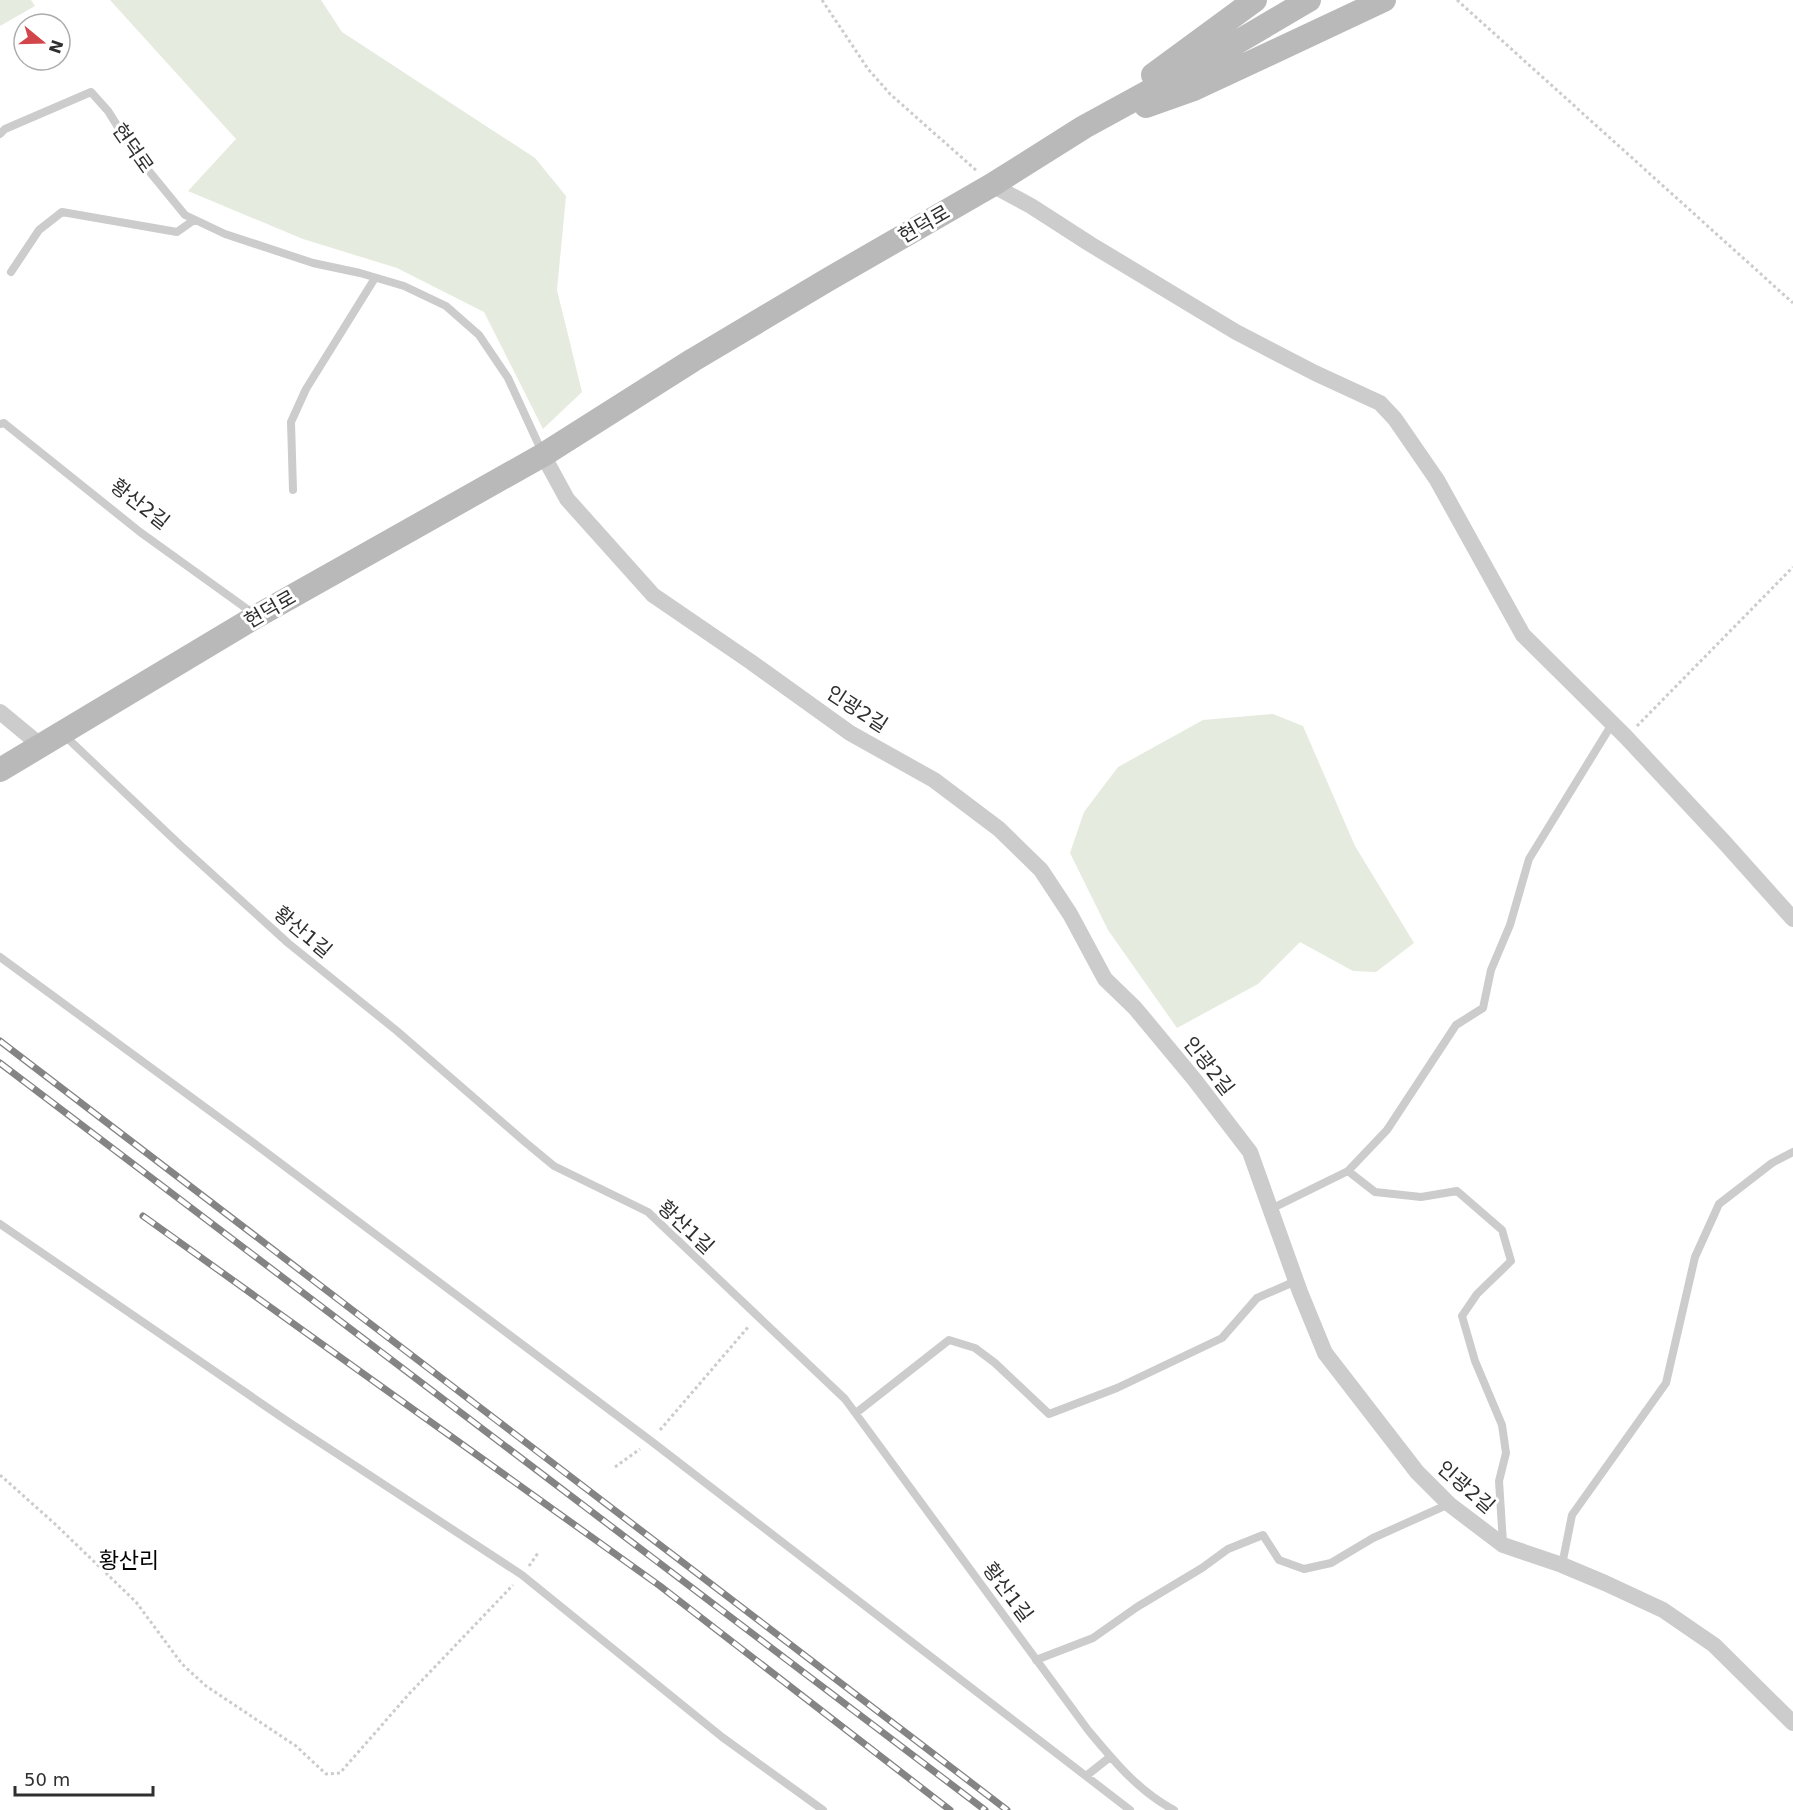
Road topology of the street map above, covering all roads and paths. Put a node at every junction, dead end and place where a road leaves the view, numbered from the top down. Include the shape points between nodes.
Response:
1 (822, 0) edge
2 (1255, 0) edge
3 (1309, 0) edge
4 (1384, 0) edge
5 (1457, 0) edge
6 (1084, 127) junction
7 (0, 134) edge
8 (992, 185) junction
9 (195, 220) junction
10 (11, 273) dead end
11 (375, 278) junction
12 (1793, 303) edge
13 (0, 424) edge
14 (543, 455) junction
15 (292, 490) dead end
16 (1793, 567) edge
17 (257, 616) junction
18 (0, 712) edge
19 (1612, 724) junction
20 (62, 732) junction
21 (1626, 737) junction
22 (40, 745) junction
23 (0, 770) edge
24 (1793, 920) edge
25 (0, 957) edge
26 (1793, 1152) edge
27 (1348, 1171) junction
28 (1270, 1209) junction
29 (0, 1224) edge
30 (1296, 1281) junction
31 (757, 1317) junction
32 (856, 1413) junction
33 (651, 1441) junction
34 (615, 1467) dead end
35 (0, 1475) edge
36 (1449, 1504) junction
37 (1503, 1545) junction
38 (538, 1553) dead end
39 (1562, 1565) junction
40 (522, 1575) junction
41 (1036, 1660) junction
42 (1793, 1723) edge
43 (1110, 1756) junction
44 (1086, 1776) junction
45 (823, 1810) edge
46 (1130, 1810) edge
47 (1173, 1810) edge

1 - 8 path via 868,69 890,94
2 - 6 street
3 - 6 street, 현덕로
4 - 6 street via 1194,89
5 - 12 path
6 - 8 street, 현덕로
7 - 9 lane, 현덕로 via 91,92 142,163 185,215
8 - 14 street, 현덕로 via 693,360
8 - 19 street via 1236,332 1380,403 1437,480 1523,635
9 - 10 lane via 177,232 62,212 39,230
9 - 11 lane, 현덕로 via 313,263
11 - 14 lane, 현덕로 via 404,286 446,306 479,335 508,378
11 - 15 lane via 306,390 291,422
13 - 17 lane, 황산2길 via 4,423 140,532
14 - 17 street, 현덕로
14 - 28 street, 인광2길 via 567,499 653,596 850,733 934,780 999,830 1041,870 1071,914 1105,979 1135,1008 1250,1152
16 - 21 path
17 - 20 street, 현덕로
18 - 22 street
19 - 21 street
19 - 27 lane via 1529,859 1510,925 1491,970 1483,1008 1456,1025 1387,1130
20 - 22 street, 현덕로
20 - 31 lane, 황산1길 via 288,943 555,1166 648,1212
21 - 24 street
22 - 23 street, 현덕로
25 - 33 lane
26 - 39 lane via 1772,1163 1719,1204 1695,1257 1666,1383 1572,1515
27 - 28 lane
27 - 37 lane via 1375,1192 1421,1197 1457,1191 1502,1230 1511,1261 1477,1294 1462,1316 1475,1361 1502,1425 1506,1453 1499,1481
28 - 30 street, 인광2길
29 - 40 lane via 290,1423
30 - 32 lane via 1257,1298 1222,1338 1117,1388 1049,1414 975,1348 949,1340
30 - 36 street, 인광2길 via 1325,1353 1417,1472
31 - 32 lane, 황산1길
31 - 33 path
32 - 41 lane, 황산1길
33 - 34 path
33 - 44 lane
35 - 40 path via 136,1602 182,1664 206,1686 296,1746 326,1774 340,1773
36 - 37 street, 인광2길
36 - 41 lane via 1373,1538 1331,1563 1304,1569 1279,1560 1263,1535 1228,1549 1094,1638
37 - 39 street, 인광2길
38 - 40 path
39 - 42 street, 인광2길 via 1663,1610 1714,1645
40 - 45 lane via 722,1737
41 - 43 lane, 황산1길
43 - 44 lane
43 - 47 lane, 황산1길 via 1155,1800
44 - 46 lane

